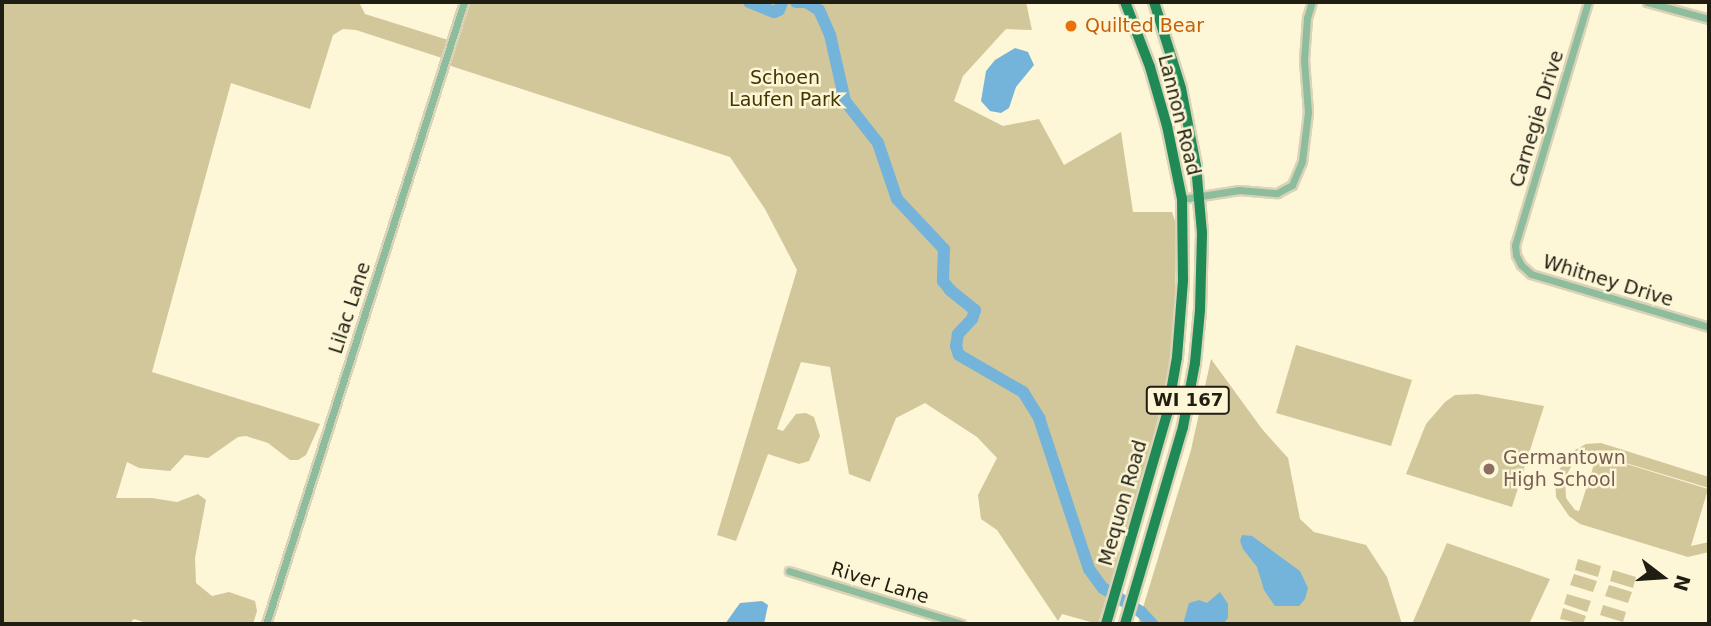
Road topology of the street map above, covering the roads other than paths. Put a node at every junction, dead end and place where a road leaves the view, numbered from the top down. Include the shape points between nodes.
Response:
1 (464, 2) edge
2 (1125, 2) edge
3 (1154, 2) edge
4 (1312, 2) edge
5 (1588, 2) edge
6 (1647, 2) edge
7 (1709, 19) edge
8 (1199, 195) junction
9 (1182, 199) junction
10 (1515, 245) joint
11 (1709, 327) edge
12 (789, 572) dead end
13 (1127, 619) edge
14 (266, 624) edge
15 (961, 624) edge
16 (1106, 624) edge

1 - 14 street, Lilac Lane
2 - 9 main road, Lannon Road / WI 167 via 1150,67
3 - 8 main road, Lannon Road / WI 167 via 1181,88
4 - 8 street via 1304,60 1308,112 1302,161 1292,185 1277,193 1239,190
5 - 10 street, Carnegie Drive
6 - 7 street
8 - 9 street
8 - 13 main road, Mequon Road / WI 167 via 1202,233 1195,363 1183,428
9 - 16 main road, Mequon Road / WI 167 via 1184,280 1167,414
10 - 11 street, Whitney Drive via 1521,265 1531,274
12 - 15 street, River Lane

